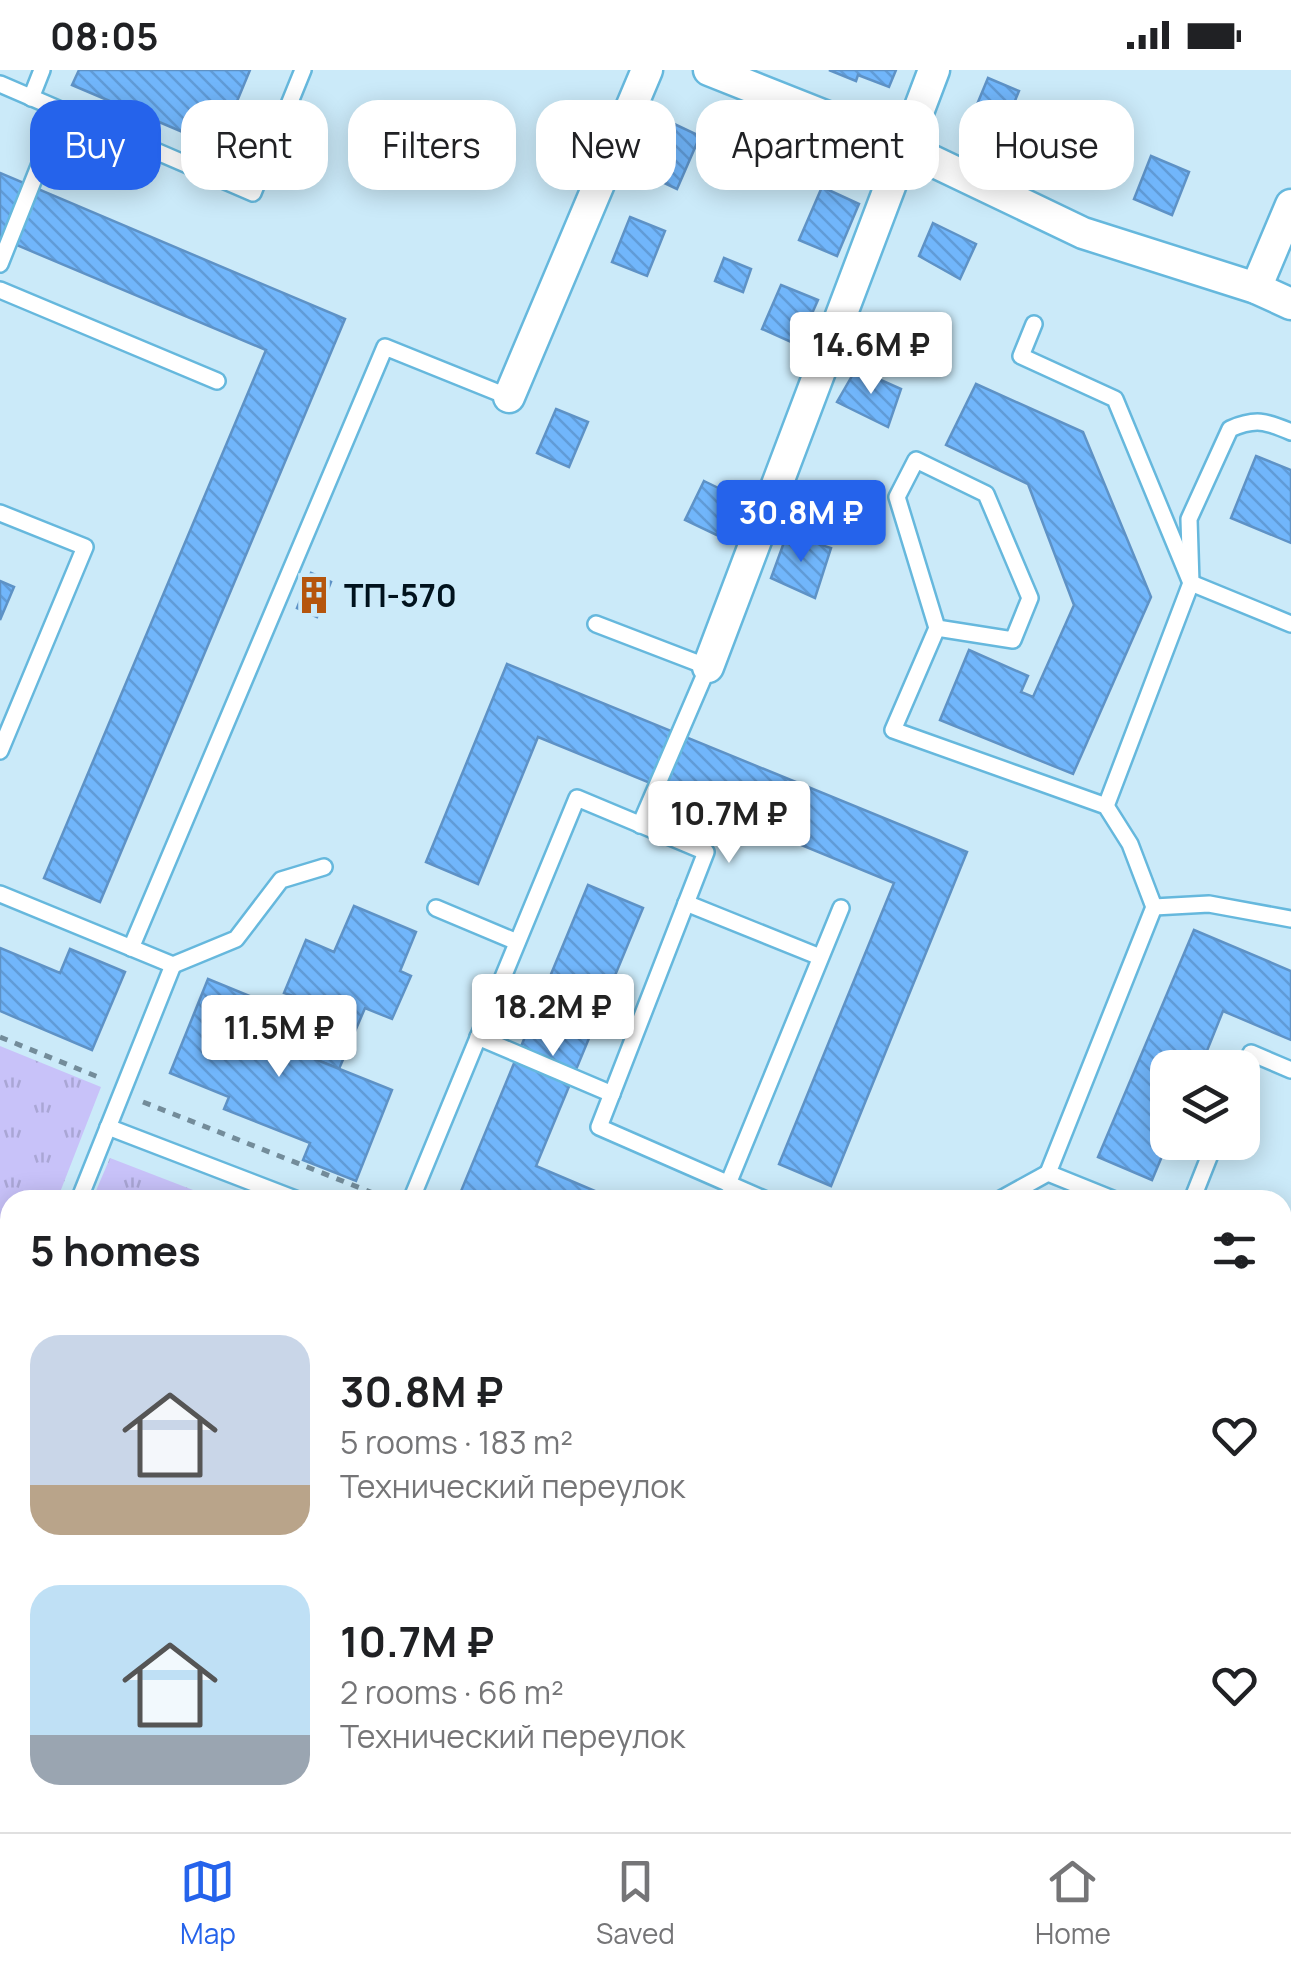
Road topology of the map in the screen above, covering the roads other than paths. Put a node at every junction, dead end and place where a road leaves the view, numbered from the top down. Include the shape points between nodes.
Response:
1 (42, 70) edge
2 (304, 70) edge
3 (647, 70) edge
4 (709, 70) edge
5 (934, 70) edge
6 (0, 84) edge
7 (31, 98) junction
8 (36, 100) edge
9 (785, 100) edge
10 (922, 100) edge
11 (161, 154) edge
12 (939, 164) edge
13 (30, 189) edge
14 (887, 190) edge
15 (1291, 205) edge
16 (0, 264) edge
17 (1256, 288) junction
18 (0, 290) edge
19 (1291, 304) edge
20 (1034, 324) dead end
21 (217, 381) dead end
22 (509, 397) joint
23 (1291, 432) edge
24 (0, 512) edge
25 (1191, 583) junction
26 (596, 624) dead end
27 (1291, 624) edge
28 (937, 628) junction
29 (708, 667) junction
30 (0, 751) edge
31 (1106, 806) junction
32 (640, 825) junction
33 (324, 867) dead end
34 (0, 894) edge
35 (686, 903) junction
36 (1154, 907) junction
37 (436, 908) dead end
38 (841, 908) dead end
39 (1291, 918) edge
40 (518, 942) junction
41 (130, 948) junction
42 (820, 958) junction
43 (173, 965) junction
44 (478, 1038) junction
45 (1260, 1057) edge
46 (1291, 1070) edge
47 (612, 1094) junction
48 (108, 1127) junction
49 (1208, 1160) edge
50 (1048, 1173) junction
51 (728, 1184) junction
52 (82, 1190) edge
53 (272, 1190) edge
54 (415, 1190) edge
55 (742, 1190) edge
56 (1018, 1190) edge
57 (1090, 1190) edge
58 (1196, 1190) edge

1 - 7 lane
2 - 11 lane via 253,193
3 - 22 street
4 - 9 street
5 - 10 street
6 - 7 lane
7 - 8 lane
12 - 17 street via 1083,233
13 - 16 lane
14 - 29 street
15 - 17 street
17 - 19 street
18 - 21 lane
20 - 25 lane via 1021,356 1115,399
22 - 41 lane via 385,347
23 - 25 lane via 1250,420 1230,429 1189,519
24 - 30 lane via 85,548
25 - 27 lane
25 - 31 lane
26 - 29 lane
28 - 28 lane via 898,497 916,460 986,494 1030,598 1013,640
28 - 31 lane via 893,730
29 - 32 lane
31 - 36 lane via 1130,844
32 - 35 lane via 706,852
32 - 40 lane via 577,798
33 - 43 lane via 281,880 236,939
34 - 41 lane
35 - 42 lane
35 - 47 lane
36 - 39 lane via 1209,904
36 - 50 lane
37 - 40 lane
38 - 42 lane
40 - 44 lane
41 - 43 lane
42 - 51 lane
43 - 48 lane
44 - 47 lane
44 - 54 lane
45 - 46 lane
47 - 51 lane via 600,1127
48 - 52 lane
48 - 53 lane
49 - 58 lane
50 - 56 lane
50 - 57 lane
51 - 55 lane

